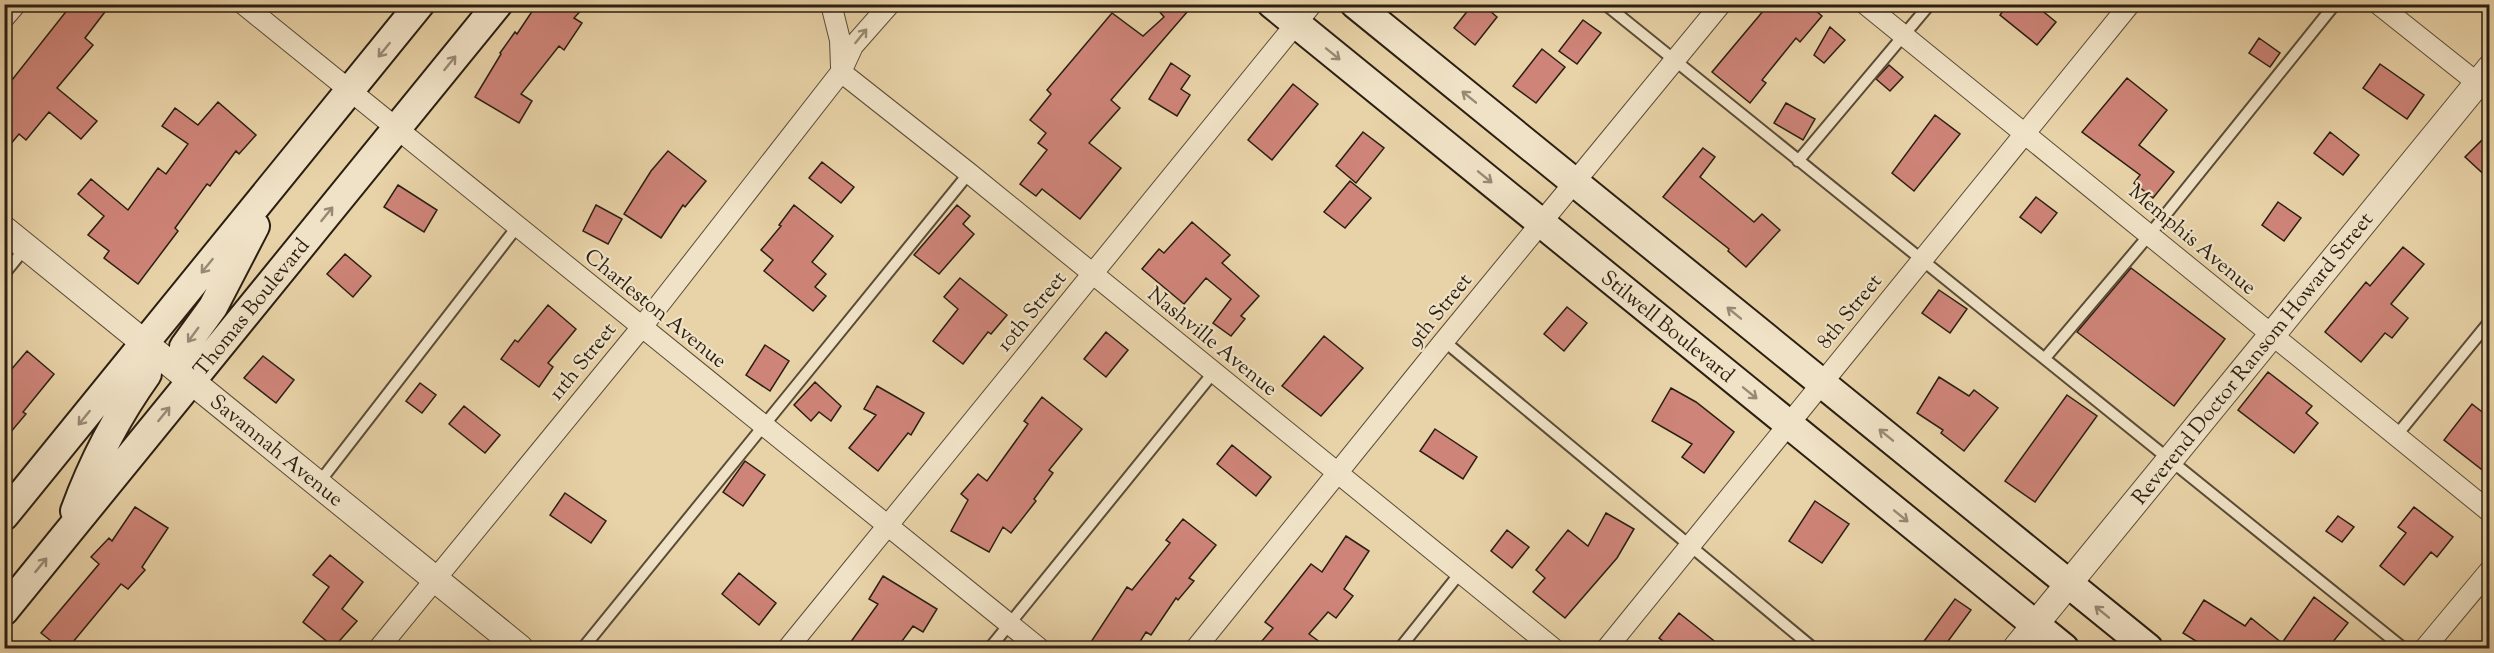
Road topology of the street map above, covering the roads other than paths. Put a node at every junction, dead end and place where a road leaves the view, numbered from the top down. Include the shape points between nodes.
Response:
1 (16, 4) edge
2 (243, 4) edge
3 (420, 4) edge
4 (498, 4) edge
5 (831, 4) edge
6 (890, 4) edge
7 (1272, 4) edge
8 (1355, 4) edge
9 (1605, 4) edge
10 (1721, 4) edge
11 (1865, 4) edge
12 (1930, 4) edge
13 (2130, 4) edge
14 (2335, 4) edge
15 (2378, 4) edge
16 (1305, 14) edge
17 (4, 18) edge
18 (1904, 37) junction
19 (1675, 61) junction
20 (842, 72) junction
21 (2485, 82) edge
22 (351, 91) junction
23 (397, 128) junction
24 (2025, 133) junction
25 (1798, 161) junction
26 (969, 172) junction
27 (1574, 183) junction
28 (269, 191) junction
29 (1541, 223) junction
30 (517, 227) junction
31 (4, 230) edge
32 (2150, 234) junction
33 (26, 247) junction
34 (1922, 260) junction
35 (4, 274) edge
36 (1093, 274) junction
37 (2490, 321) edge
38 (641, 328) junction
39 (2271, 336) junction
40 (1444, 341) junction
41 (145, 343) junction
42 (2044, 358) junction
43 (1213, 373) junction
44 (191, 381) junction
45 (1822, 383) junction
46 (1788, 424) junction
47 (763, 425) junction
48 (2396, 436) junction
49 (2169, 459) junction
50 (1338, 474) junction
51 (318, 484) junction
52 (2490, 512) edge
53 (4, 516) edge
54 (888, 526) junction
55 (66, 536) junction
56 (1689, 547) junction
57 (2490, 570) edge
58 (1460, 573) junction
59 (435, 579) junction
60 (2068, 584) junction
61 (4, 611) edge
62 (1010, 624) junction
63 (2035, 625) junction
64 (379, 648) edge
65 (520, 648) edge
66 (583, 648) edge
67 (788, 648) edge
68 (990, 648) edge
69 (1039, 648) edge
70 (1196, 648) edge
71 (1400, 648) edge
72 (1553, 648) edge
73 (1606, 648) edge
74 (1812, 648) edge
75 (2016, 648) edge
76 (2064, 648) edge
77 (2148, 648) edge
78 (2403, 648) edge
79 (2425, 648) edge

1 - 17 street
2 - 22 street, Charleston Avenue
3 -> 22 main road
23 -> 4 main road, Thomas Boulevard
5 - 20 street via 840,40
20 -> 6 street, 11th Street via 853,46
7 - 16 main road, Stilwell Boulevard
27 -> 8 main road
9 - 19 lane
10 - 19 street, 9th Street
11 - 18 street, Memphis Avenue
12 - 18 lane
13 - 24 street, 8th Street
14 - 32 lane
15 - 21 street
16 -> 29 main road, Stilwell Boulevard
16 - 36 street, 10th Street
18 - 24 street, Memphis Avenue
18 - 25 lane
19 - 25 lane
19 - 27 street, 9th Street
20 - 26 street, Nashville Avenue
20 - 38 street, 11th Street
21 - 39 street, Reverend Doctor Ransom Howard Street
22 - 23 street, Charleston Avenue
22 - 28 main road
23 - 30 street, Charleston Avenue
44 -> 23 main road, Thomas Boulevard
24 - 32 street, Memphis Avenue
24 - 34 street, 8th Street
25 - 34 lane
26 - 36 street, Nashville Avenue
26 - 47 lane
27 - 29 street, 9th Street
45 -> 27 main road
28 -> 41 main road
28 -> 44 main road via 213,308 184,347
29 - 40 street, 9th Street
29 -> 46 main road, Stilwell Boulevard
30 - 38 street, Charleston Avenue
30 - 51 lane
31 - 33 street, Savannah Avenue
32 - 39 street, Memphis Avenue
32 - 42 lane
33 - 35 lane
33 - 41 street, Savannah Avenue
34 - 42 lane
34 - 45 street, 8th Street
36 - 43 street, Nashville Avenue
36 - 54 street, 10th Street
37 - 48 lane
38 - 47 street, Charleston Avenue
38 - 59 street, 11th Street
39 - 48 street, Memphis Avenue
39 - 49 street, Reverend Doctor Ransom Howard Street
40 - 50 street, 9th Street
40 - 56 lane
41 - 44 street, Savannah Avenue
41 -> 53 main road
41 - 55 main road via 147,374 123,407 86,481
42 - 49 lane
43 - 50 street, Nashville Avenue
43 - 62 lane
44 - 51 street, Savannah Avenue
55 -> 44 main road, Thomas Boulevard
45 - 46 street, 8th Street
60 -> 45 main road
46 - 56 street, 8th Street
46 -> 63 main road, Stilwell Boulevard
47 - 54 street, Charleston Avenue
47 - 66 lane
48 - 52 street, Memphis Avenue
49 - 60 street, Reverend Doctor Ransom Howard Street
49 - 78 lane
50 - 58 street, Nashville Avenue
50 - 70 street, 9th Street
51 - 59 street, Savannah Avenue
54 - 62 street, Charleston Avenue
54 - 67 street, 10th Street
61 -> 55 main road, Thomas Boulevard
56 - 73 street, 8th Street
56 - 74 lane
57 - 79 street
58 - 71 lane
58 - 72 street, Nashville Avenue
59 - 64 street, 11th Street
59 - 65 street, Savannah Avenue
60 - 63 street, Reverend Doctor Ransom Howard Street
77 -> 60 main road
62 - 68 lane
62 - 69 street, Charleston Avenue
63 - 75 street, Reverend Doctor Ransom Howard Street
63 - 76 main road, Stilwell Boulevard

